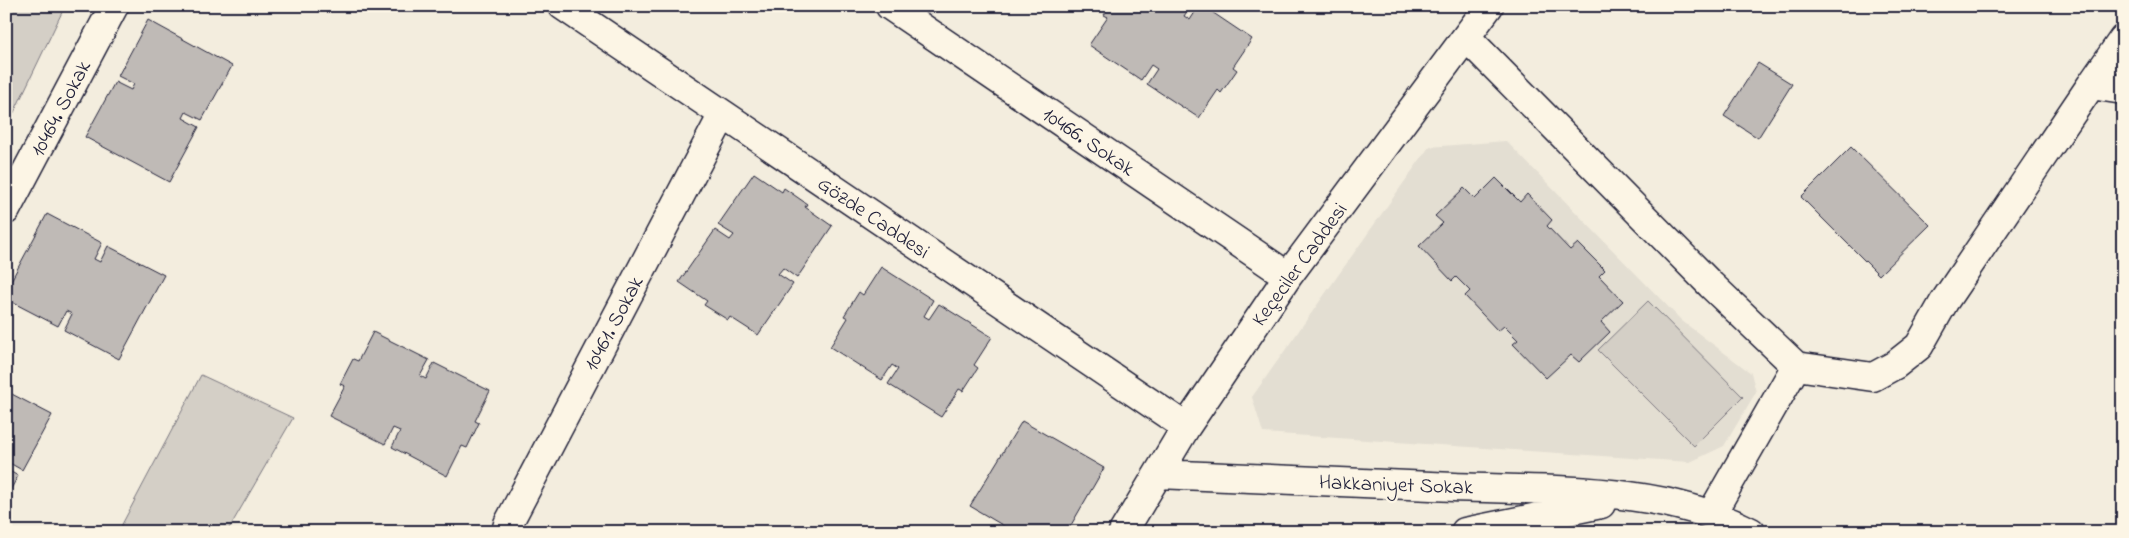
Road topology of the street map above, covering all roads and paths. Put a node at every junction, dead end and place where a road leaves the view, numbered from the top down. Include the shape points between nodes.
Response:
1 (114, 6) edge
2 (563, 6) edge
3 (890, 6) edge
4 (1490, 6) edge
5 (1467, 38) junction
6 (2123, 39) edge
7 (2091, 85) junction
8 (2123, 90) edge
9 (722, 116) junction
10 (6, 210) edge
11 (1288, 276) junction
12 (1796, 366) junction
13 (1186, 427) junction
14 (1158, 474) junction
15 (1634, 498) junction
16 (1712, 513) junction
17 (506, 532) edge
18 (1123, 532) edge
19 (1465, 532) edge
20 (1751, 532) edge

1 - 10 street, 10464. Sokak
2 - 9 street, Gözde Caddesi
3 - 11 street, 10466. Sokak
4 - 5 street, Keçeciler Caddesi
5 - 11 street, Keçeciler Caddesi
5 - 12 street via 1711,285
6 - 7 street
7 - 8 street
7 - 12 street via 1944,302 1918,346 1895,365 1873,377
9 - 13 street, Gözde Caddesi
9 - 17 street, 10461. Sokak
11 - 13 street, Keçeciler Caddesi
12 - 16 street
13 - 14 street, Keçeciler Caddesi
14 - 15 street, Hakkaniyet Sokak via 1588,493
14 - 18 street, Keçeciler Caddesi
15 - 16 street, Hakkaniyet Sokak via 1681,504
15 - 19 street, Hakkaniyet Sokak
16 - 20 street, Hakkaniyet Sokak

